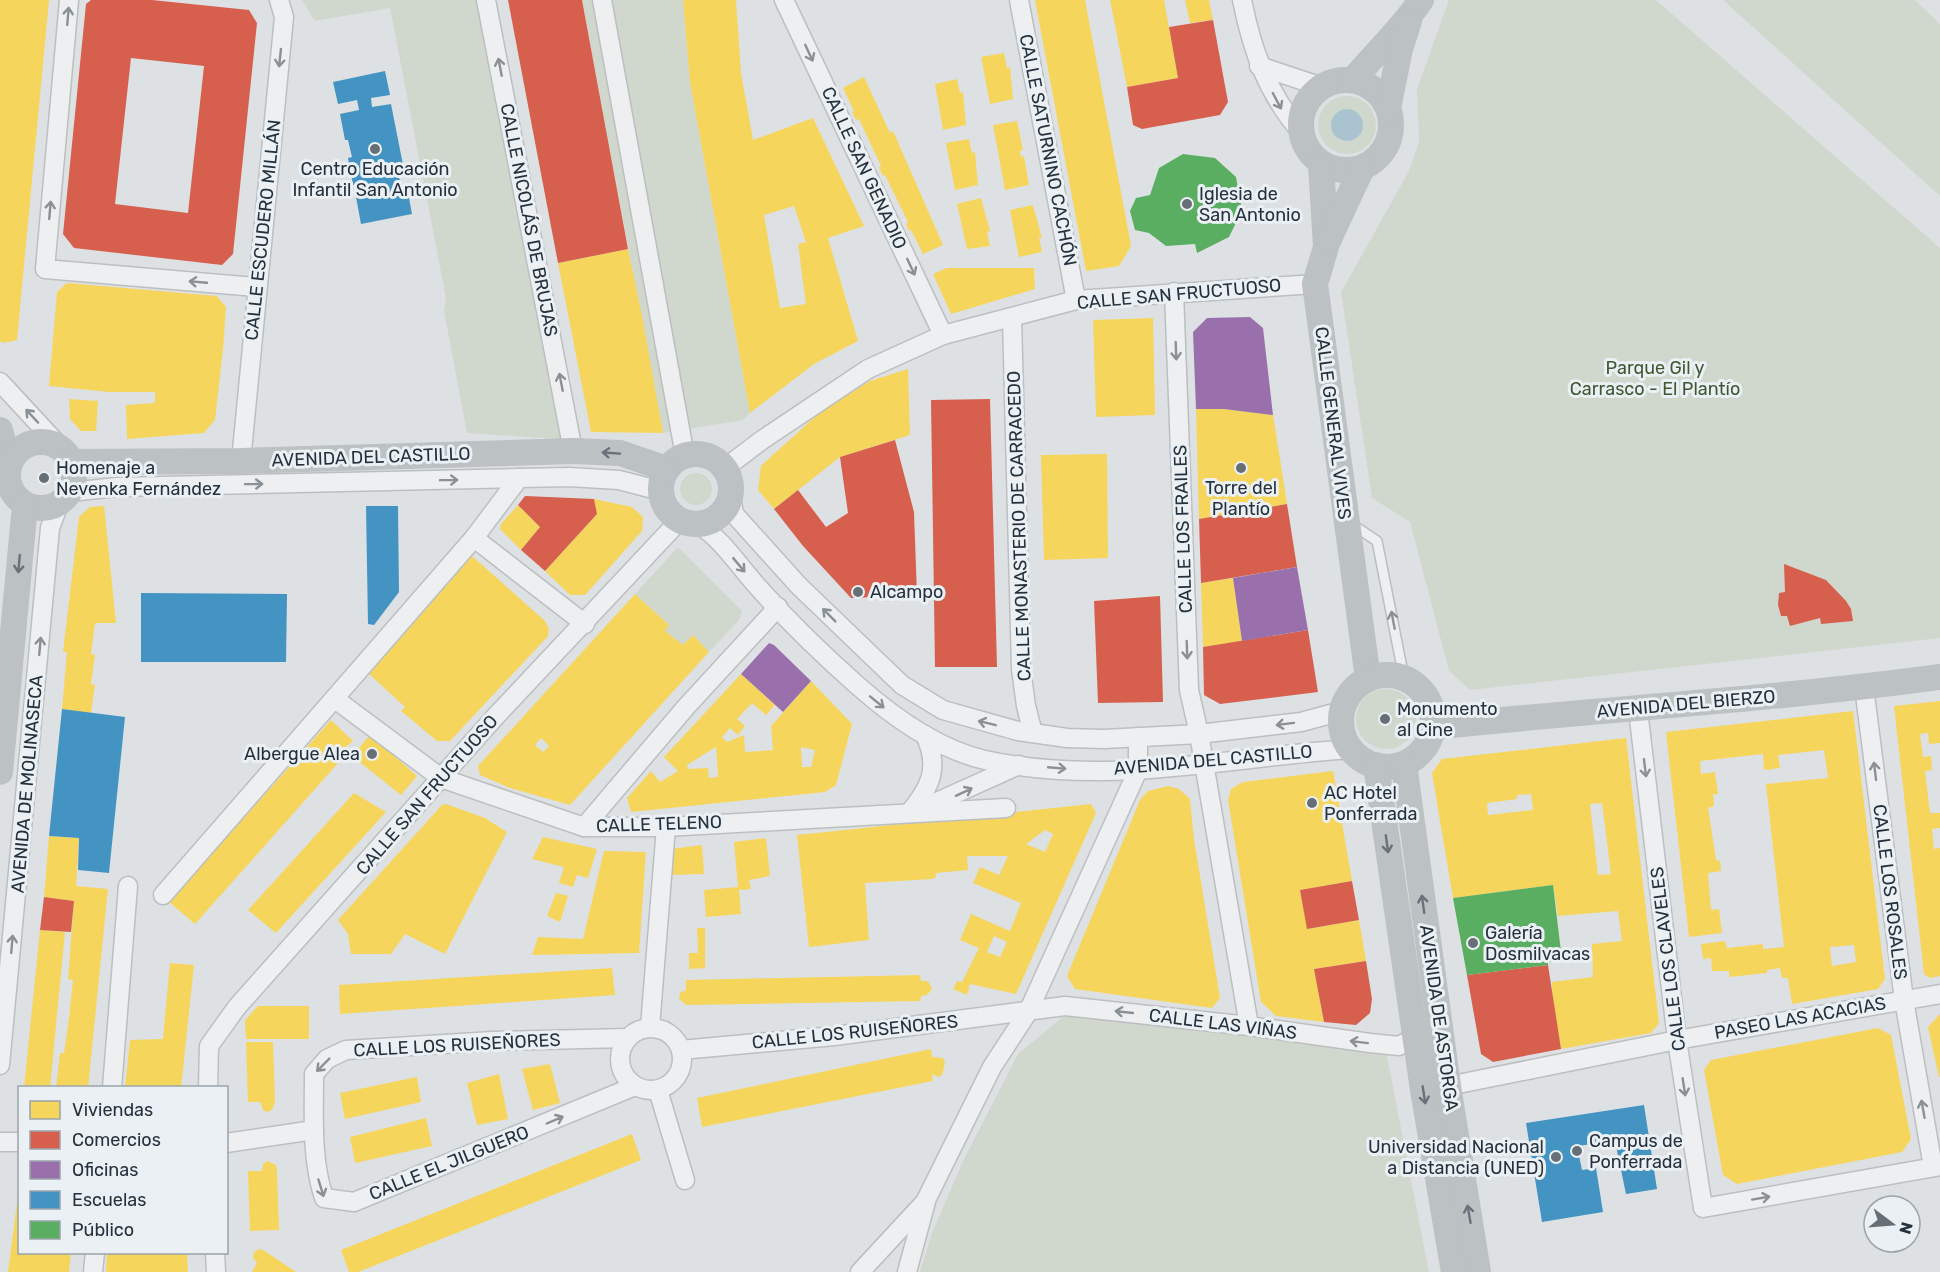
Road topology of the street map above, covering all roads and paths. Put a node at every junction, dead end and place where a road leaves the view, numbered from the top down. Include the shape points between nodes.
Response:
1 (69, 0) edge
2 (279, 0) edge
3 (486, 0) edge
4 (602, 0) edge
5 (784, 0) edge
6 (1019, 0) edge
7 (1242, 0) edge
8 (1416, 8) edge
9 (1259, 66) junction
10 (1353, 80) junction
11 (1322, 87) junction
12 (1388, 108) junction
13 (1301, 132) junction
14 (1321, 164) junction
15 (1362, 168) junction
16 (1326, 247) junction
17 (1315, 284) junction
18 (256, 286) junction
19 (1174, 292) junction
20 (1076, 300) junction
21 (1011, 318) junction
22 (943, 335) junction
23 (0, 382) edge
24 (0, 430) edge
25 (573, 445) junction
26 (67, 456) junction
27 (241, 461) junction
28 (725, 468) junction
29 (5, 471) edge
30 (671, 472) junction
31 (519, 478) junction
32 (731, 496) junction
33 (64, 498) junction
34 (25, 506) junction
35 (1345, 520) junction
36 (689, 522) junction
37 (474, 538) junction
38 (778, 607) junction
39 (585, 624) junction
40 (1385, 677) junction
41 (1940, 677) edge
42 (1864, 687) junction
43 (335, 699) junction
44 (1638, 710) junction
45 (1342, 711) junction
46 (1432, 727) junction
47 (1033, 733) junction
48 (1199, 734) junction
49 (925, 735) junction
50 (1138, 737) junction
51 (1351, 749) junction
52 (1204, 764) junction
53 (1404, 764) junction
54 (1018, 765) junction
55 (1376, 765) junction
56 (1138, 770) junction
57 (0, 772) edge
58 (441, 778) junction
59 (1006, 808) dead end
60 (909, 813) junction
61 (584, 827) junction
62 (666, 827) junction
63 (128, 886) dead end
64 (163, 895) dead end
65 (1940, 994) edge
66 (1904, 1000) junction
67 (1028, 1012) junction
68 (1249, 1026) junction
69 (650, 1027) junction
70 (1415, 1037) junction
71 (628, 1038) junction
72 (1677, 1040) junction
73 (681, 1050) junction
74 (0, 1065) edge
75 (112, 1086) edge
76 (208, 1086) edge
77 (635, 1086) junction
78 (1448, 1086) junction
79 (658, 1090) junction
80 (314, 1130) junction
81 (0, 1142) edge
82 (18, 1142) edge
83 (228, 1143) edge
84 (1936, 1166) edge
85 (686, 1180) dead end
86 (927, 1198) junction
87 (95, 1254) edge
88 (215, 1254) edge
89 (93, 1272) edge
90 (216, 1272) edge
91 (860, 1272) edge
92 (907, 1272) edge
93 (1454, 1272) edge
94 (1478, 1272) edge

18 -> 1 street via 45,269
2 -> 18 street, CALLE ESCUDERO MILLÁN via 284,17
25 -> 3 street, CALLE NICOLÁS DE BRUJAS
4 - 30 street
5 -> 22 street, CALLE SAN GENADIO
6 - 20 street, CALLE SATURNINO CACHÓN
7 - 9 street
8 - 10 main road
8 - 12 main road via 1400,49
9 - 11 street
9 -> 13 street via 1284,113
10 - 11 main road
10 - 12 main road via 1374,90
11 - 13 main road via 1305,106
12 - 15 main road via 1390,137 1379,155
13 - 14 main road via 1311,156
14 - 15 main road via 1341,171
14 - 16 main road, CALLE GENERAL VIVES
15 - 16 main road, CALLE GENERAL VIVES
16 - 17 main road, CALLE GENERAL VIVES
17 - 19 street, CALLE SAN FRUCTUOSO
17 - 35 main road, CALLE GENERAL VIVES
18 - 27 street, CALLE ESCUDERO MILLÁN
19 - 20 street, CALLE SAN FRUCTUOSO
19 -> 48 street, CALLE LOS FRAILES via 1189,690
20 - 21 street, CALLE SAN FRUCTUOSO
21 - 22 street, CALLE SAN FRUCTUOSO
21 - 47 street, CALLE MONASTERIO DE CARRACEDO via 1021,669
22 - 28 street, CALLE SAN FRUCTUOSO via 868,369
26 -> 23 street
24 - 29 main road
25 - 27 main road, AVENIDA DEL CASTILLO
30 -> 25 main road, AVENIDA DEL CASTILLO via 620,453
26 - 27 main road, AVENIDA DEL CASTILLO
26 - 29 main road via 47,442 29,444 14,454
26 - 33 main road via 74,477
28 - 30 main road via 707,455
28 - 32 main road via 732,486
29 - 34 main road via 10,491
30 - 31 street, AVENIDA DEL CASTILLO via 619,480
30 - 36 main road via 670,513
33 -> 31 street, AVENIDA DEL CASTILLO via 139,487
31 - 37 street
32 - 36 main road via 719,516
47 -> 32 street, AVENIDA DEL CASTILLO via 943,710 902,685 799,586 734,514
33 - 34 main road via 42,509
74 -> 33 street, AVENIDA DE MOLINASECA via 50,528
34 -> 57 main road, AVENIDA DE MOLINASECA
35 - 40 main road, CALLE GENERAL VIVES via 1357,599
40 -> 35 lane via 1377,541
36 -> 38 street, AVENIDA DEL CASTILLO via 715,535
36 - 39 street, CALLE SAN FRUCTUOSO
37 - 39 street
37 - 43 street
38 -> 49 street, AVENIDA DEL CASTILLO via 881,706
38 - 61 street
39 - 58 street, CALLE SAN FRUCTUOSO
40 - 45 main road via 1356,687
40 - 46 main road via 1417,686 1427,698
41 - 42 main road, AVENIDA DEL BIERZO
42 - 44 main road, AVENIDA DEL BIERZO
66 -> 42 street, CALLE LOS ROSALES
43 - 58 street, CALLE TELENO
43 - 64 street
44 - 46 main road, AVENIDA DEL BIERZO
44 -> 72 street, CALLE LOS CLAVELES
45 -> 48 street, AVENIDA DEL CASTILLO via 1301,722
45 - 51 main road via 1344,737
46 - 53 main road via 1423,749
47 - 50 street, AVENIDA DEL CASTILLO via 1076,738
48 - 50 street, AVENIDA DEL CASTILLO
48 - 52 street, CALLE LOS FRAILES
49 - 54 street, AVENIDA DEL CASTILLO via 984,759
49 - 60 street via 933,752 932,777
50 - 56 street
51 - 52 street, AVENIDA DEL CASTILLO
51 - 55 main road
52 - 56 street, AVENIDA DEL CASTILLO
52 - 68 street, CALLE LOS FRAILES
53 - 55 main road
78 -> 53 main road, AVENIDA DE ASTORGA
54 -> 56 street, AVENIDA DEL CASTILLO
60 -> 54 street, CALLE TELENO
55 -> 70 main road, AVENIDA DE ASTORGA
56 - 67 street
58 - 61 street, CALLE TELENO
58 - 76 street, CALLE SAN FRUCTUOSO via 237,1007 209,1046
59 - 60 street, CALLE TELENO
60 - 62 street, CALLE TELENO
61 - 62 street, CALLE TELENO
62 - 69 street
63 - 75 street
65 - 66 street, PASEO LAS ACACIAS
66 - 72 street, PASEO LAS ACACIAS
84 -> 66 street, CALLE LOS ROSALES
68 -> 67 street, CALLE LAS VIÑAS via 1065,1006
67 - 73 street, CALLE LOS RUISEÑORES
67 - 86 street via 992,1068
70 -> 68 street, CALLE LAS VIÑAS via 1398,1046
69 - 71 street
69 - 73 street via 670,1034
70 -> 93 main road, AVENIDA DE ASTORGA
71 - 77 street via 620,1058 627,1078
71 -> 80 street, CALLE LOS RUISEÑORES via 346,1050 327,1059 314,1074
72 - 78 street, PASEO LAS ACACIAS
72 -> 84 street, CALLE LOS CLAVELES via 1703,1208
73 - 79 street via 678,1075
77 - 79 street
80 -> 77 street, CALLE EL JILGUERO via 318,1180 324,1198 354,1202
94 -> 78 main road, AVENIDA DE ASTORGA
79 - 85 street
80 - 83 street
81 - 82 street
86 - 91 street
86 - 92 street
87 - 89 street
88 - 90 street

